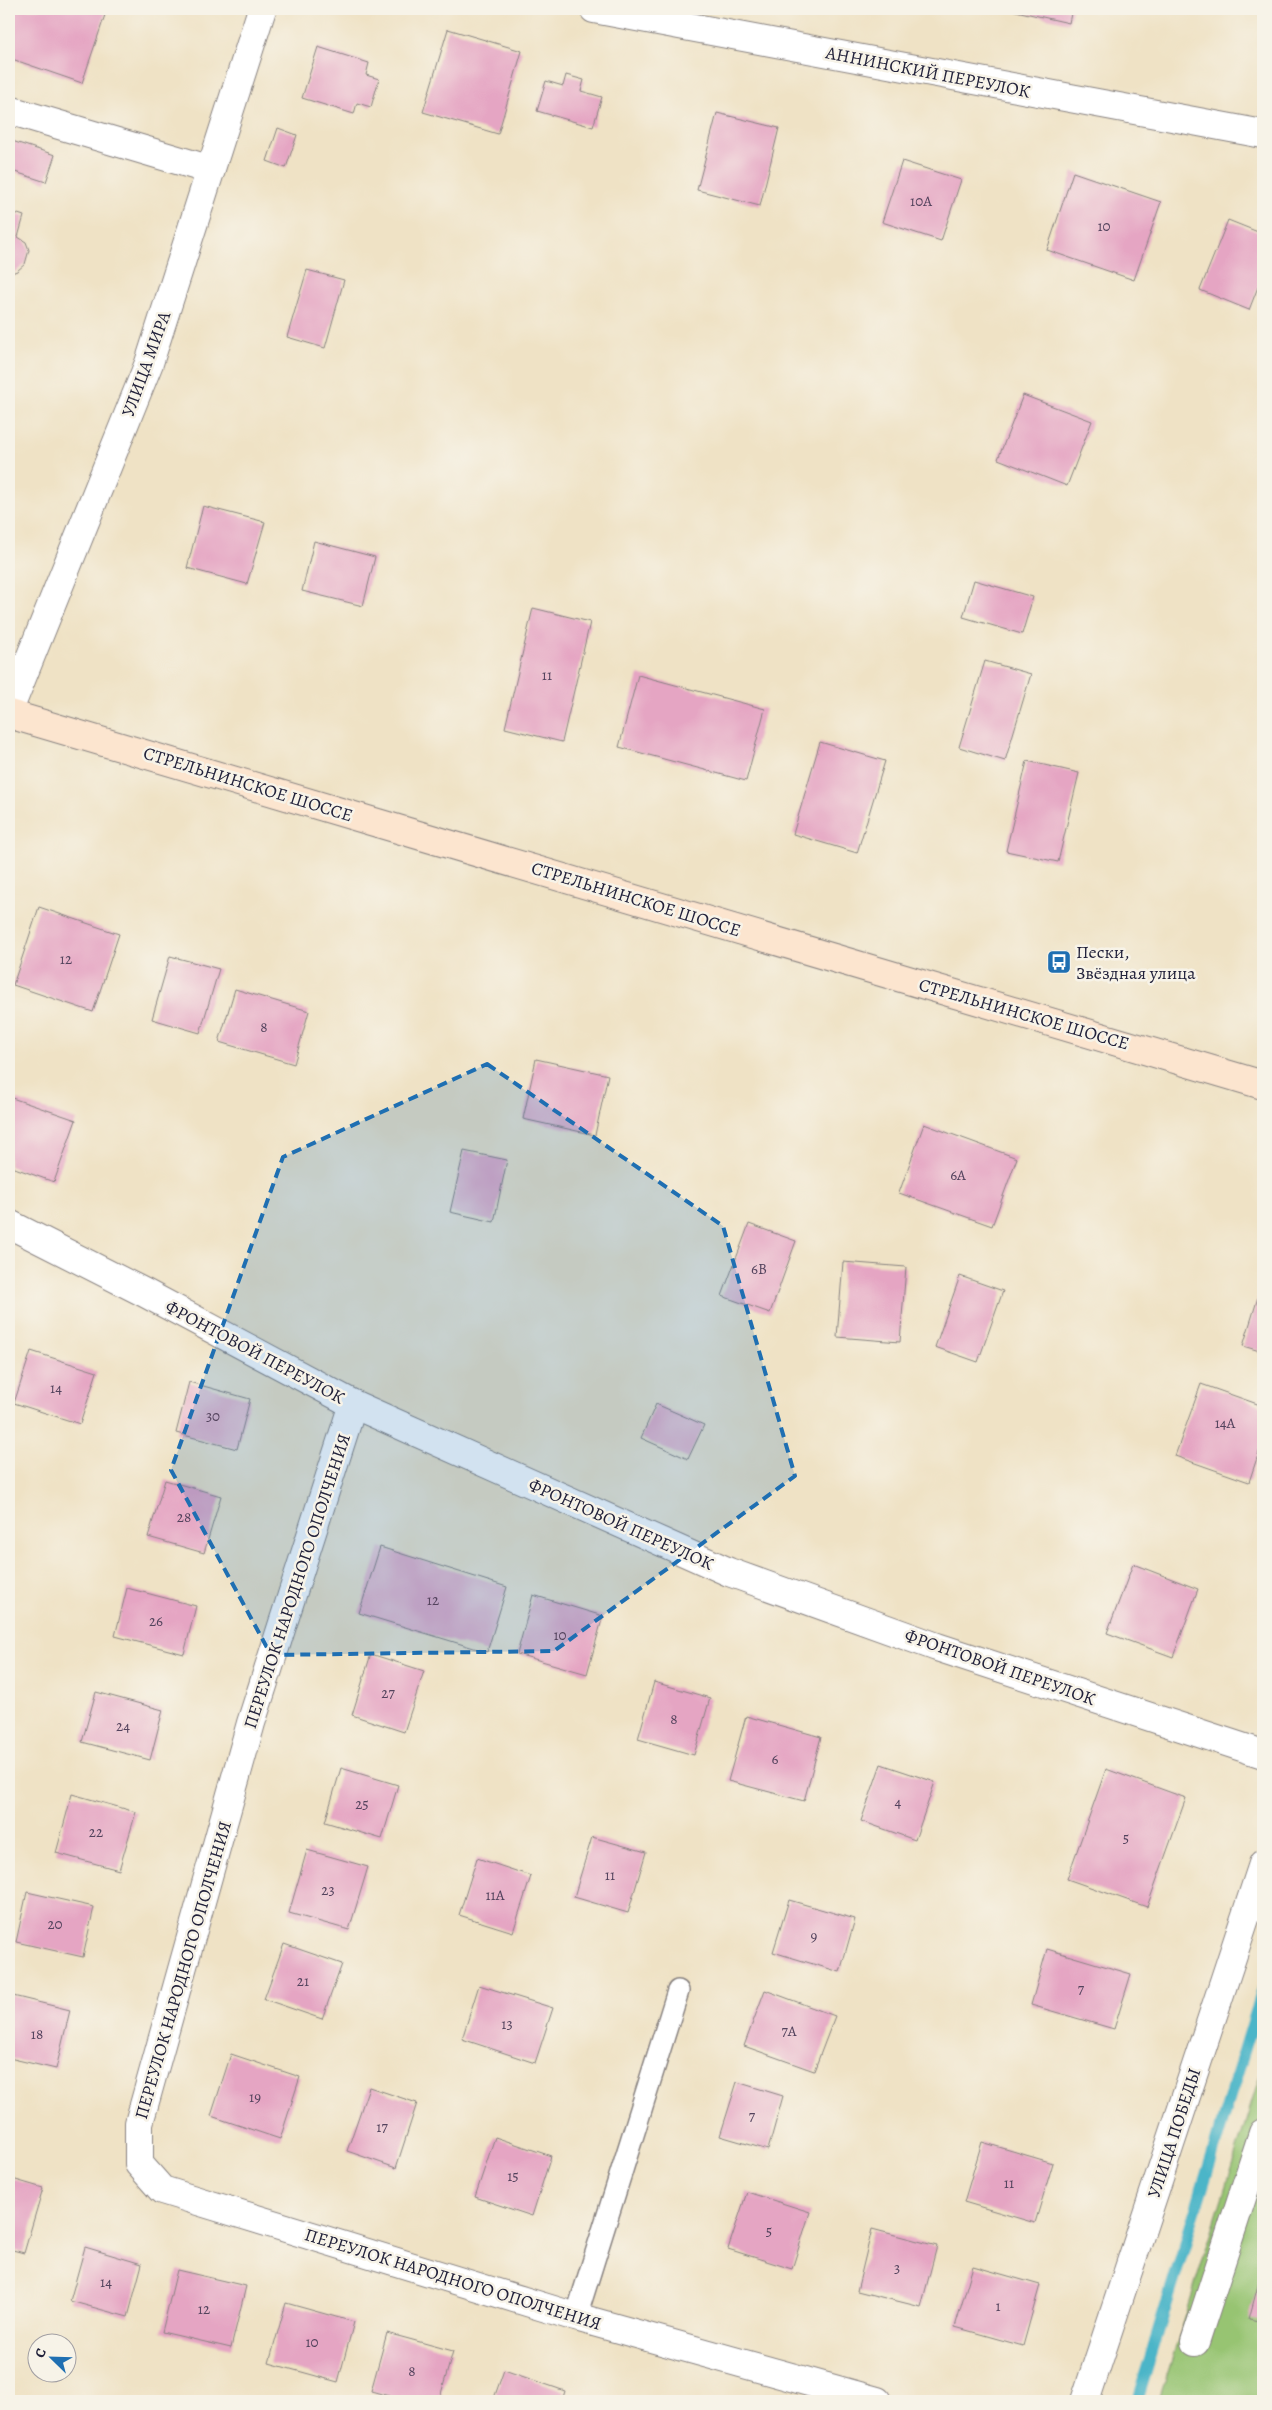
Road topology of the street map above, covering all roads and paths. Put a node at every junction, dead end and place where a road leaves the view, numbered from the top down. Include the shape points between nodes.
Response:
1 (262, 9) edge
2 (594, 9) edge
3 (9, 110) edge
4 (1263, 134) edge
5 (211, 170) junction
6 (9, 712) edge
7 (1263, 1085) edge
8 (9, 1224) edge
9 (353, 1404) junction
10 (1263, 1754) edge
11 (1263, 1864) edge
12 (678, 1991) dead end
13 (1263, 2133) edge
14 (576, 2317) junction
15 (1195, 2342) dead end
16 (877, 2401) edge
17 (1085, 2401) edge

1 - 5 street, УЛИЦА МИРА
2 - 4 street, АННИНСКИЙ ПЕРЕУЛОК
3 - 5 street
5 - 6 street, УЛИЦА МИРА via 149,363
6 - 7 main road, СТРЕЛЬНИНСКОЕ ШОССЕ
8 - 9 street, ФРОНТОВОЙ ПЕРЕУЛОК
9 - 10 street, ФРОНТОВОЙ ПЕРЕУЛОК via 729,1572 936,1647
9 - 14 street, ПЕРЕУЛОК НАРОДНОГО ОПОЛЧЕНИЯ via 249,1733 139,2123 139,2164 162,2190
11 - 17 street, УЛИЦА ПОБЕДЫ
12 - 14 lane
13 - 15 street
14 - 16 street, ПЕРЕУЛОК НАРОДНОГО ОПОЛЧЕНИЯ

